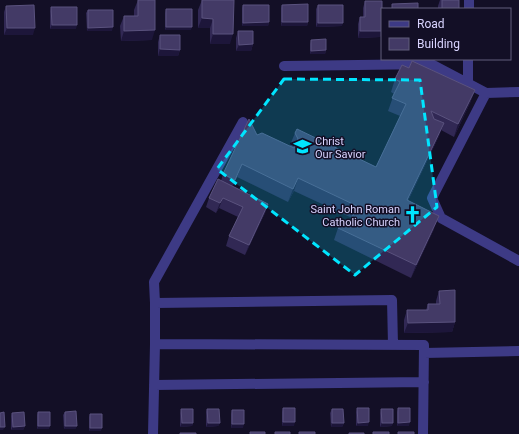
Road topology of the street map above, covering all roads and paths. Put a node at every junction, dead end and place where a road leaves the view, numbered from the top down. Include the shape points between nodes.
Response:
1 (468, 60) edge
2 (284, 66) dead end
3 (468, 83) junction
4 (519, 92) edge
5 (486, 93) junction
6 (243, 122) dead end
7 (519, 260) edge
8 (155, 303) junction
9 (155, 344) junction
10 (393, 345) junction
11 (519, 351) edge
12 (424, 353) junction
13 (424, 382) junction
14 (154, 385) junction
15 (153, 434) edge
16 (423, 434) edge

1 - 3 street
2 - 3 street via 431,64
3 - 5 street
4 - 5 street
5 - 7 street via 432,198 441,218
6 - 8 street via 154,282
8 - 9 street
8 - 10 street via 392,300
9 - 10 street
9 - 14 street
10 - 12 street via 424,345
11 - 12 street
12 - 13 street
13 - 14 street
13 - 16 street
14 - 15 street

